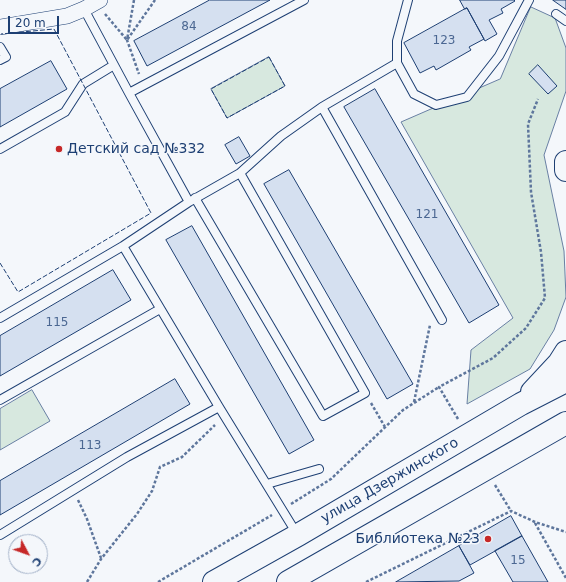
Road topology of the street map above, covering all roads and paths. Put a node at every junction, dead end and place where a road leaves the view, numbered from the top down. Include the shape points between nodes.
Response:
1 (134, 0) edge
2 (155, 0) edge
3 (304, 0) edge
4 (408, 0) edge
5 (529, 0) edge
6 (93, 4) edge
7 (556, 14) dead end
8 (566, 21) edge
9 (0, 26) edge
10 (127, 40) junction
11 (0, 47) edge
12 (0, 60) edge
13 (397, 63) junction
14 (114, 65) junction
15 (143, 85) junction
16 (129, 93) junction
17 (538, 99) dead end
18 (322, 107) junction
19 (0, 149) edge
20 (566, 162) edge
21 (566, 170) edge
22 (240, 173) junction
23 (192, 200) junction
24 (123, 246) junction
25 (434, 305) junction
26 (160, 309) junction
27 (0, 318) edge
28 (442, 320) dead end
29 (566, 352) edge
30 (566, 381) edge
31 (439, 387) junction
32 (365, 393) junction
33 (0, 400) edge
34 (414, 403) junction
35 (521, 404) junction
36 (219, 407) junction
37 (225, 416) junction
38 (456, 416) dead end
39 (566, 423) edge
40 (385, 427) junction
41 (319, 469) dead end
42 (267, 484) junction
43 (497, 488) dead end
44 (74, 490) junction
45 (283, 509) junction
46 (512, 511) junction
47 (535, 522) junction
48 (566, 532) edge
49 (0, 535) edge
50 (298, 535) junction
51 (102, 559) junction
52 (566, 578) edge
53 (87, 582) edge
54 (158, 582) edge
55 (214, 582) edge
56 (288, 582) edge
57 (366, 582) edge

1 - 10 path
2 - 10 path
3 - 15 lane
4 - 13 lane via 396,41
5 - 13 lane via 499,56 467,97 436,105 414,94
6 - 9 street via 67,16
6 - 10 path
6 - 14 lane
7 - 8 lane
10 - 15 path
11 - 12 lane via 6,56
13 - 18 lane
14 - 16 lane
14 - 19 lane via 83,84 65,112
15 - 16 lane
16 - 23 lane
17 - 31 path via 528,124 531,192 541,252 545,298 526,328 492,358
18 - 22 lane via 280,136
18 - 25 lane
20 - 21 main road
22 - 23 lane
22 - 32 lane
23 - 24 lane
23 - 32 lane via 323,416
24 - 26 lane
24 - 27 lane
25 - 28 lane
25 - 34 path
26 - 33 lane
26 - 36 lane
29 - 35 main road
30 - 35 main road, улица Дзержинского
31 - 34 path
31 - 38 path
32 - 40 path
34 - 40 path via 402,410
35 - 50 main road, улица Дзержинского
36 - 37 lane
36 - 44 lane via 127,457
37 - 42 lane
37 - 51 path via 182,457 160,467 152,491
39 - 56 main road
40 - 45 path via 331,479
41 - 42 lane
42 - 45 lane
43 - 46 path
44 - 49 lane
44 - 51 path
45 - 50 lane
45 - 54 path
46 - 47 path
46 - 57 path
47 - 48 path
47 - 52 path
50 - 55 main road, улица Дзержинского
51 - 53 path

